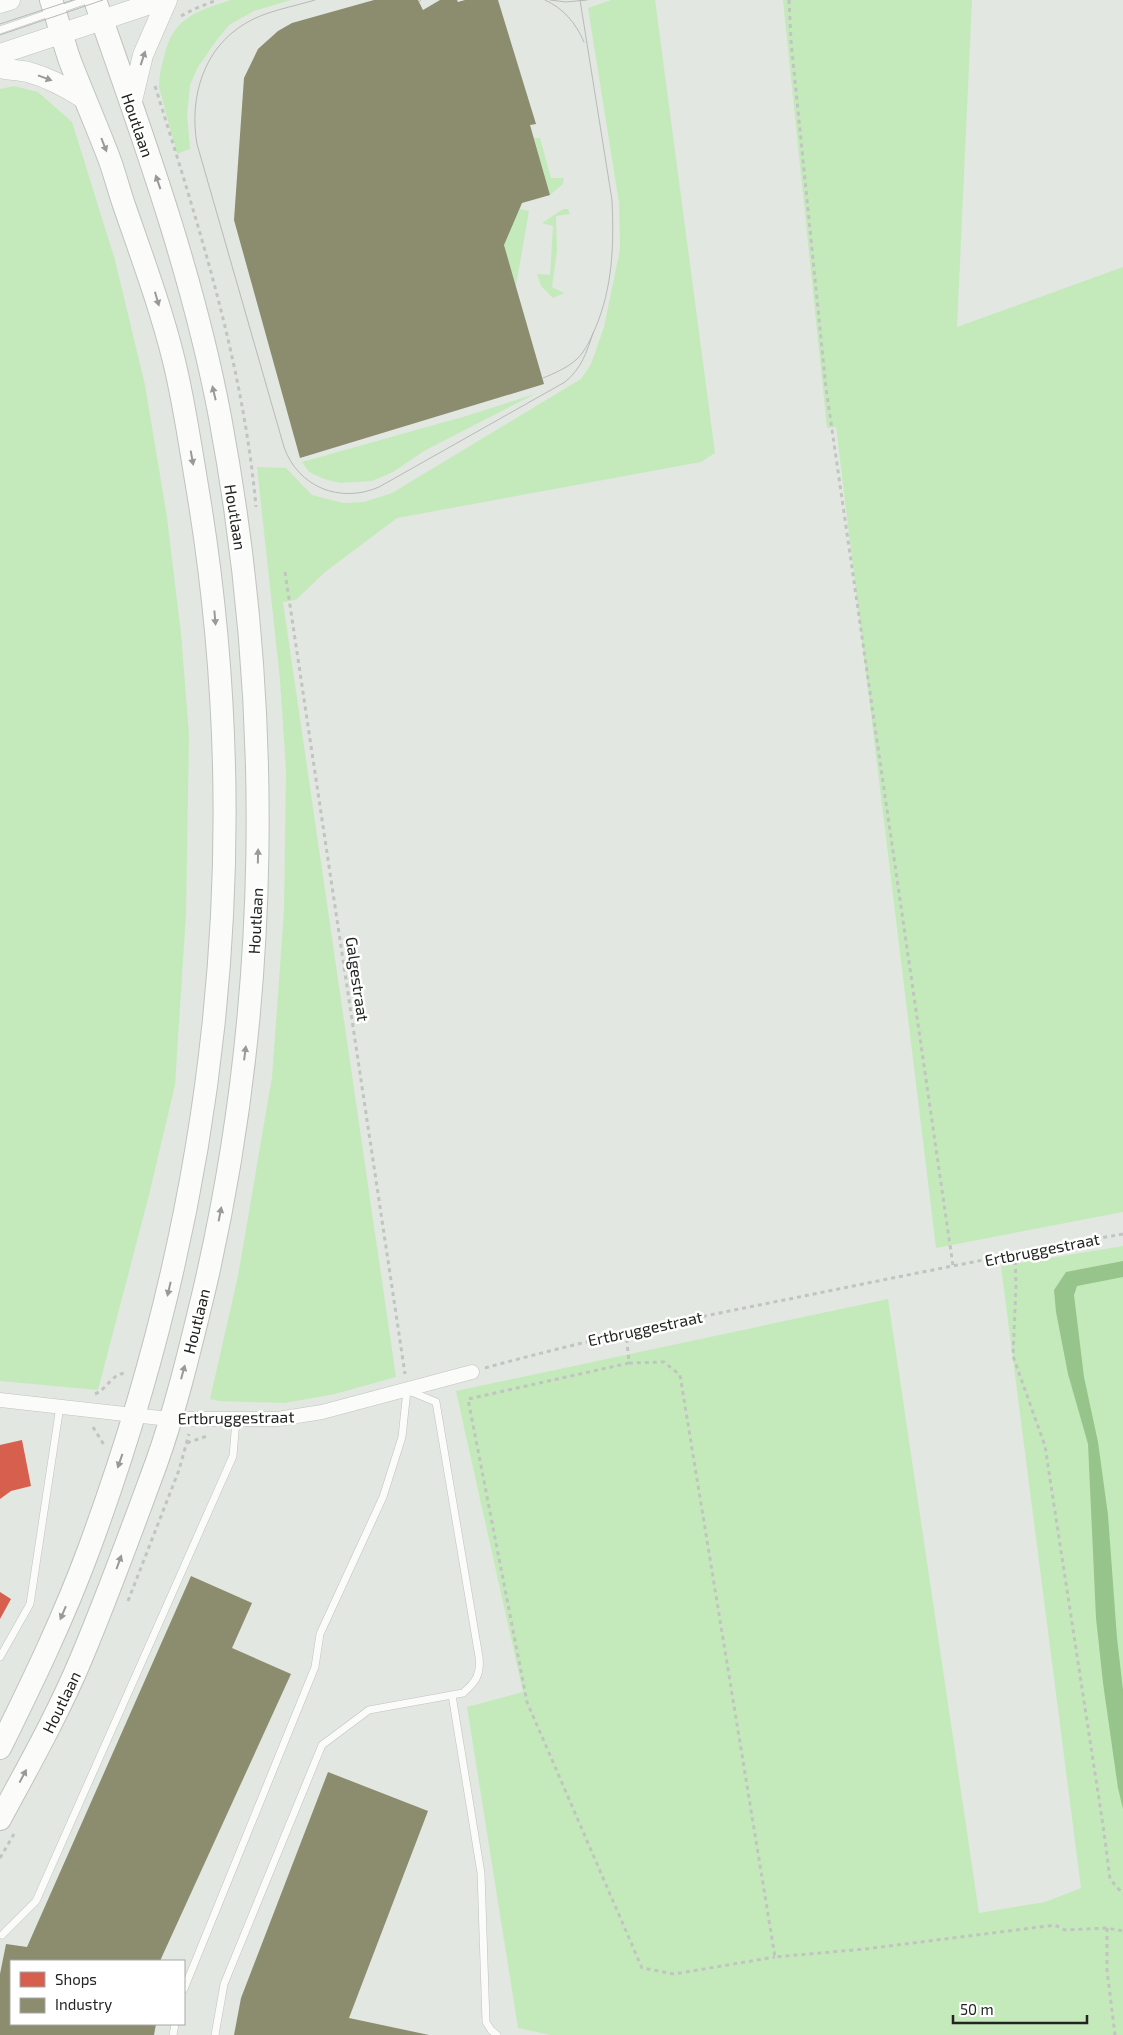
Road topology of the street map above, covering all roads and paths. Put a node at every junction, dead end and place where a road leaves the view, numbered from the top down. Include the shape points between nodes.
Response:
1 (10, 0) edge
2 (87, 0) edge
3 (162, 0) edge
4 (167, 0) edge
5 (217, 0) edge
6 (789, 0) edge
7 (0, 3) edge
8 (53, 6) edge
9 (99, 10) edge
10 (175, 21) dead end
11 (0, 30) edge
12 (62, 34) junction
13 (0, 54) edge
14 (0, 68) edge
15 (86, 100) junction
16 (131, 105) junction
17 (285, 572) dead end
18 (1123, 1234) edge
19 (1015, 1253) junction
20 (953, 1266) junction
21 (626, 1332) junction
22 (629, 1363) junction
23 (472, 1372) joint
24 (407, 1390) junction
25 (0, 1400) edge
26 (60, 1406) junction
27 (134, 1414) junction
28 (170, 1419) junction
29 (236, 1420) junction
30 (0, 1657) edge
31 (452, 1695) junction
32 (0, 1748) edge
33 (0, 1819) edge
34 (1123, 1894) edge
35 (1107, 1928) junction
36 (1123, 1931) edge
37 (2, 1935) dead end
38 (775, 1957) junction
39 (185, 1987) edge
40 (215, 2035) edge
41 (497, 2035) edge
42 (1114, 2035) edge

1 - 7 main road
2 - 8 lane
3 - 9 main road
16 -> 4 main road via 143,55
5 - 10 path
6 - 20 path via 826,388
8 - 11 lane
8 - 12 main road, Houtlaan
9 - 12 main road
9 - 16 main road, Houtlaan
12 - 13 main road
12 - 15 main road, Houtlaan
14 -> 15 main road via 49,79
15 -> 27 main road, Houtlaan via 156,294 174,363 205,535 214,607 224,747 222,911 204,1112 180,1241 155,1347
28 -> 16 main road, Houtlaan via 213,1252 238,1111 250,1015 256,912 258,754 248,605 219,413 174,228
17 - 24 path, Galgestraat
18 - 19 path, Ertbruggestraat
19 - 20 path, Ertbruggestraat
19 - 34 path via 1013,1356 1044,1446 1110,1879
20 - 21 path, Ertbruggestraat
21 - 22 path
21 - 23 path, Ertbruggestraat
22 - 38 path via 664,1362 680,1375
22 - 38 path via 468,1399 527,1702 642,1968 674,1974
23 - 24 street, Ertbruggestraat
24 - 29 street, Ertbruggestraat via 322,1412 278,1419
24 - 31 lane via 436,1402 479,1657 479,1676 473,1685 463,1693
24 - 39 lane via 402,1437 383,1497 320,1634 315,1667
25 - 26 street
26 - 27 street
26 - 30 lane via 30,1604
27 - 28 street, Ertbruggestraat
27 -> 32 main road, Houtlaan via 88,1552 44,1657
28 - 29 street, Ertbruggestraat
33 -> 28 main road, Houtlaan via 79,1663 157,1462
29 - 37 lane via 232,1456 36,1901
31 - 40 lane via 370,1710 322,1745 224,1984
31 - 41 lane via 480,1873 486,2022
35 - 36 path
35 - 38 path via 1065,1930 1055,1925
35 - 42 path via 1107,1970

